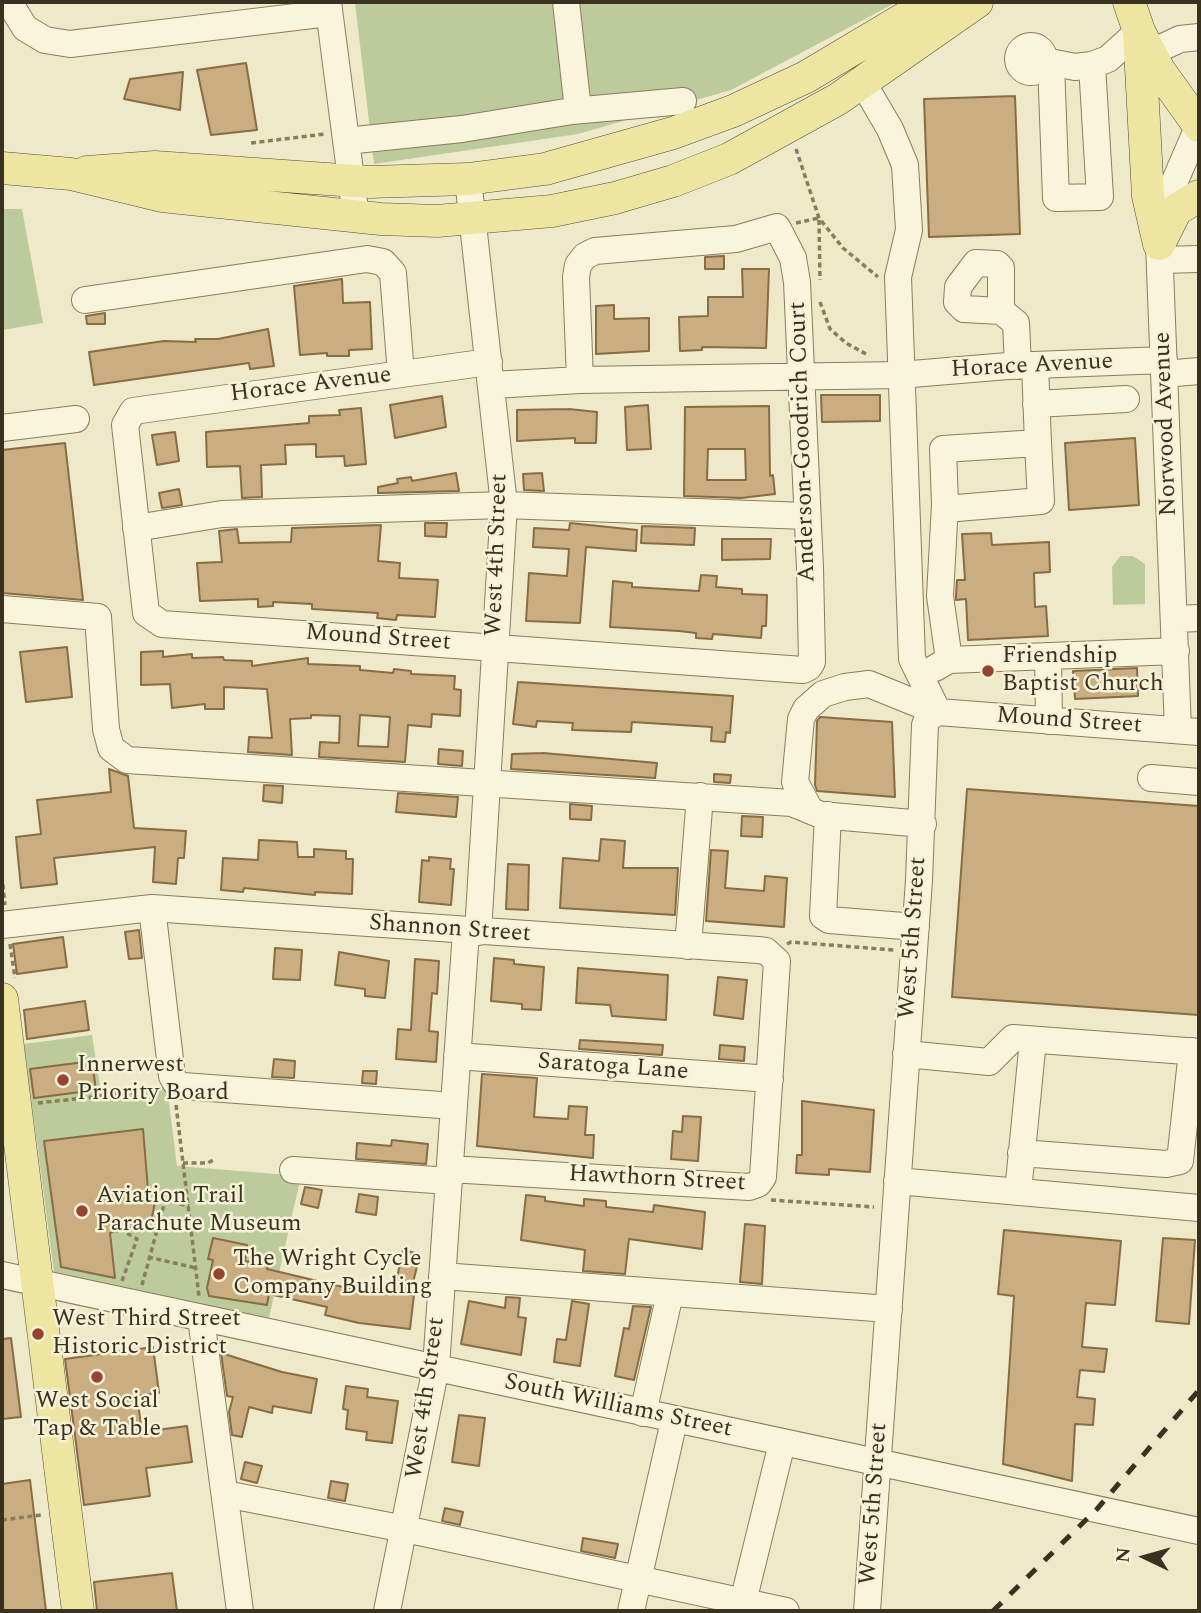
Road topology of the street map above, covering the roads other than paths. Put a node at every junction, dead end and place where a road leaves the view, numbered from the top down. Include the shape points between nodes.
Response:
1 (9, 2) edge
2 (566, 2) edge
3 (932, 2) edge
4 (976, 2) edge
5 (329, 7) edge
6 (1139, 29) edge
7 (1199, 37) edge
8 (1092, 65) junction
9 (863, 83) junction
10 (683, 101) dead end
11 (578, 110) junction
12 (1199, 125) edge
13 (335, 137) junction
14 (6, 170) edge
15 (71, 174) junction
16 (468, 179) junction
17 (350, 181) junction
18 (1199, 196) edge
19 (356, 217) junction
20 (473, 219) junction
21 (1160, 252) junction
22 (1199, 259) edge
23 (85, 300) dead end
24 (1001, 311) dead end
25 (1020, 365) junction
26 (1164, 367) junction
27 (1199, 371) edge
28 (401, 374) junction
29 (491, 374) junction
30 (801, 375) junction
31 (900, 375) junction
32 (580, 380) junction
33 (1126, 399) dead end
34 (1036, 404) junction
35 (76, 419) dead end
36 (2, 428) edge
37 (1038, 443) junction
38 (504, 505) junction
39 (945, 509) junction
40 (807, 516) junction
41 (136, 528) junction
42 (2, 609) edge
43 (1187, 619) edge
44 (496, 648) junction
45 (1176, 650) junction
46 (1048, 656) junction
47 (949, 660) junction
48 (812, 662) joint
49 (916, 668) junction
50 (938, 712) junction
51 (1049, 721) junction
52 (1189, 731) edge
53 (1151, 778) dead end
54 (1199, 782) edge
55 (486, 783) junction
56 (700, 796) junction
57 (819, 813) junction
58 (923, 824) junction
59 (152, 908) junction
60 (2, 925) edge
61 (472, 932) junction
62 (914, 940) junction
63 (688, 946) junction
64 (2, 999) edge
65 (1032, 1040) junction
66 (1196, 1051) edge
67 (906, 1054) junction
68 (457, 1056) junction
69 (770, 1079) junction
70 (454, 1106) junction
71 (1021, 1153) junction
72 (293, 1170) dead end
73 (450, 1175) junction
74 (897, 1181) junction
75 (1018, 1192) junction
76 (1199, 1208) edge
77 (2, 1275) edge
78 (442, 1276) junction
79 (37, 1283) junction
80 (670, 1294) junction
81 (889, 1310) junction
82 (201, 1318) junction
83 (436, 1367) junction
84 (643, 1413) junction
85 (674, 1421) junction
86 (782, 1443) junction
87 (879, 1462) junction
88 (225, 1494) junction
89 (405, 1529) junction
90 (1199, 1531) edge
91 (638, 1581) junction
92 (743, 1602) junction
93 (78, 1611) edge
94 (240, 1611) edge
95 (387, 1611) edge
96 (631, 1611) edge
97 (786, 1611) edge
98 (867, 1611) edge

1 - 5 street via 25,28 45,40 70,44
2 - 11 street
3 - 16 main road via 806,77 733,111 674,133 545,169
4 - 9 main road
5 - 13 street
6 - 7 street via 1180,39
6 - 8 street via 1108,60
6 - 12 main road
6 - 21 main road via 1148,196
8 - 8 street via 1048,62 1056,198 1100,197
9 - 20 main road via 729,159 615,198 552,211
9 - 31 street via 905,165 909,230 898,277
10 - 11 street
11 - 13 street via 462,129
12 - 21 street, Norwood Avenue via 1171,190
13 - 17 street
14 - 15 main road
15 - 17 main road via 156,167
15 - 19 main road via 162,197
16 - 17 main road
16 - 20 street, West 4th Street
17 - 19 street
18 - 21 main road via 1176,210
19 - 20 main road
20 - 29 street, West 4th Street
21 - 22 street
21 - 26 street, Norwood Avenue
23 - 28 street via 367,260 383,262 393,273
24 - 25 street via 1016,323
25 - 26 street, Horace Avenue
25 - 31 street, Horace Avenue
25 - 34 street
26 - 27 street, Horace Avenue
26 - 43 street, Norwood Avenue
28 - 29 street, Horace Avenue
28 - 41 street, Horace Avenue via 133,411 125,425
29 - 32 street, Horace Avenue
29 - 38 street, West 4th Street
30 - 31 street, Horace Avenue
30 - 32 street, Horace Avenue
30 - 32 street, Anderson-Goodrich Court via 797,282 793,258 777,227 736,239 595,251 585,256 576,277
30 - 40 street, Anderson-Goodrich Court
31 - 49 street
33 - 34 street
34 - 37 street
35 - 36 street
37 - 39 street via 1041,501
37 - 39 street via 943,449
38 - 40 street
38 - 41 street via 222,514
38 - 44 street, West 4th Street
39 - 47 street via 940,585
40 - 48 street, Anderson-Goodrich Court
41 - 44 street, Mound Street via 145,608 151,619 162,624
42 - 55 street via 97,617 106,729 111,748 127,760
43 - 45 street, Norwood Avenue
44 - 48 street, Mound Street via 803,670
44 - 55 street, West 4th Street
45 - 46 street
45 - 52 street, Norwood Avenue
46 - 47 street
46 - 51 street
47 - 49 street
49 - 50 street
50 - 51 street, Mound Street
50 - 57 street, Mound Street via 869,684 823,695 806,709 795,782
50 - 58 street, West 5th Street via 925,725
51 - 52 street, Mound Street
53 - 54 street
55 - 56 street
55 - 61 street, West 4th Street
56 - 57 street via 792,803
56 - 63 street
57 - 58 street
57 - 62 street via 823,916
58 - 62 street, West 5th Street
59 - 60 street, Shannon Street
59 - 61 street, Shannon Street
59 - 70 street via 175,1085
61 - 63 street, Shannon Street
61 - 68 street, West 4th Street
62 - 67 street, West 5th Street
63 - 69 street, Shannon Street via 772,955 778,972
64 - 79 main road
65 - 66 street
65 - 67 street via 1013,1038 989,1062
65 - 71 street
66 - 71 street via 1180,1161 1166,1164
67 - 74 street, West 5th Street
68 - 69 street, Saratoga Lane
68 - 70 street, West 4th Street
69 - 73 street, Hawthorn Street via 762,1177 750,1187
70 - 73 street, West 4th Street
71 - 75 street
72 - 73 street, Hawthorn Street
73 - 78 street, West 4th Street
74 - 75 street
74 - 81 street, West 5th Street
75 - 76 street
77 - 79 street, South Williams Street
78 - 80 street
78 - 83 street, West 4th Street
79 - 82 street, South Williams Street
79 - 93 main road
80 - 81 street
80 - 84 street
81 - 87 street, West 5th Street
82 - 83 street, South Williams Street
82 - 88 street
83 - 84 street, South Williams Street
83 - 89 street, West 4th Street
84 - 85 street, South Williams Street
85 - 86 street, South Williams Street
85 - 91 street
86 - 87 street, South Williams Street
86 - 92 street
87 - 90 street, South Williams Street
87 - 98 street, West 5th Street
88 - 89 street
88 - 94 street
89 - 91 street
89 - 95 street, West 4th Street
91 - 92 street
91 - 96 street
92 - 97 street

